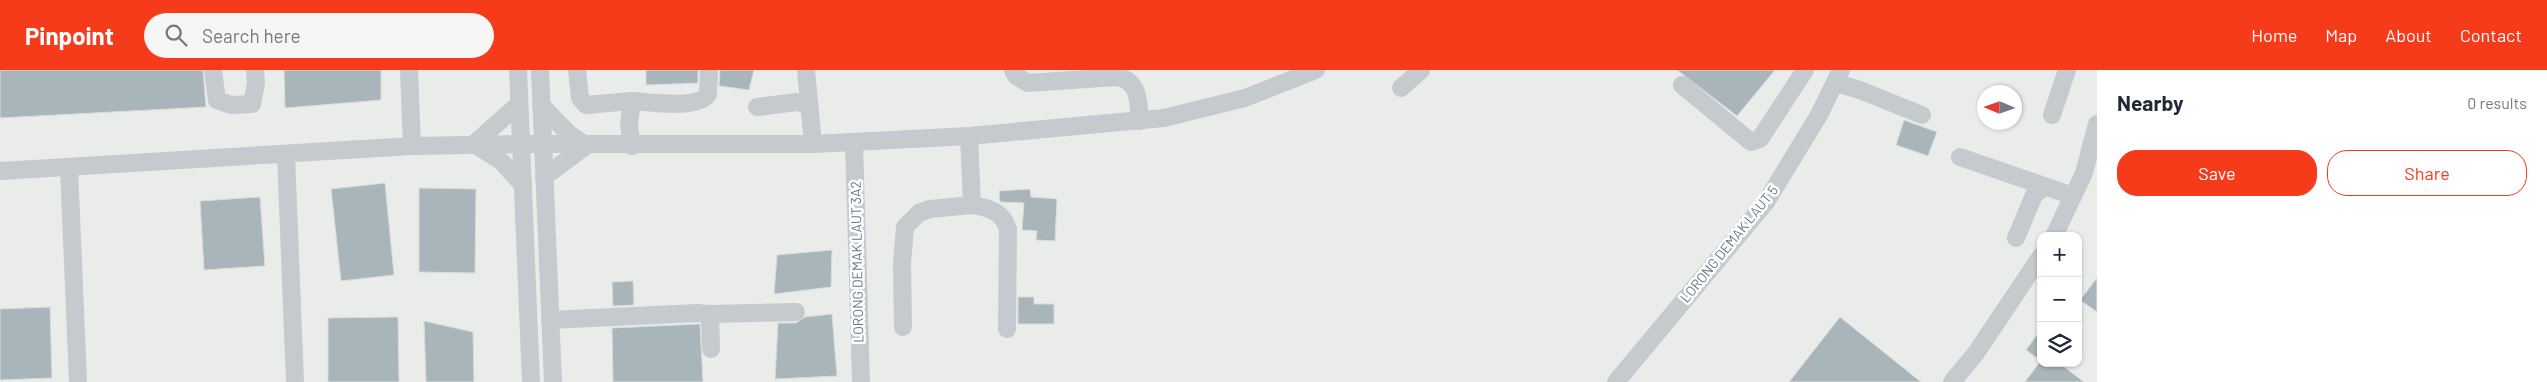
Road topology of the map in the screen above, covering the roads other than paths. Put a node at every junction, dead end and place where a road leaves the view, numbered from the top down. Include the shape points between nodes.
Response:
1 (213, 70) edge
2 (255, 70) edge
3 (409, 70) edge
4 (518, 70) edge
5 (540, 70) edge
6 (577, 70) edge
7 (709, 70) edge
8 (806, 70) edge
9 (1014, 70) edge
10 (1421, 70) edge
11 (1805, 70) edge
12 (2068, 70) edge
13 (1308, 72) edge
14 (1839, 77) edge
15 (1682, 85) dead end
16 (1400, 88) dead end
17 (632, 101) junction
18 (519, 104) junction
19 (541, 105) junction
20 (809, 105) junction
21 (757, 107) dead end
22 (1922, 115) dead end
23 (2052, 115) dead end
24 (1140, 121) junction
25 (2097, 124) edge
26 (969, 136) junction
27 (854, 142) junction
28 (474, 144) junction
29 (521, 144) junction
30 (543, 144) junction
31 (813, 144) junction
32 (587, 145) junction
33 (412, 146) junction
34 (632, 146) junction
35 (286, 154) junction
36 (1960, 157) dead end
37 (69, 168) junction
38 (0, 171) edge
39 (544, 177) junction
40 (523, 185) junction
41 (2044, 187) junction
42 (2073, 196) junction
43 (972, 205) junction
44 (2056, 232) edge
45 (2016, 238) dead end
46 (2037, 262) edge
47 (796, 312) dead end
48 (710, 314) junction
49 (550, 320) junction
50 (903, 327) dead end
51 (1007, 329) dead end
52 (711, 348) dead end
53 (78, 382) edge
54 (295, 382) edge
55 (530, 382) edge
56 (553, 382) edge
57 (860, 382) edge
58 (1616, 382) edge
59 (1952, 382) edge

1 - 2 street via 217,100 231,105 252,104
3 - 33 street
4 - 18 street
5 - 19 street
6 - 17 street via 580,98 586,105
7 - 17 street via 708,94 701,101 673,104
8 - 20 street
9 - 24 street via 1016,76 1028,83 1116,77 1131,82 1137,91
10 - 16 street
11 - 15 street via 1760,139 1751,142
12 - 23 street
13 - 24 street via 1245,98
14 - 22 street via 1860,90
14 - 58 street, LORONG DEMAK LAUT 5 via 1766,202
17 - 34 street via 629,125
18 - 28 street
18 - 29 street
19 - 30 street
19 - 32 street via 569,134
20 - 21 street via 786,103
20 - 31 street
24 - 26 street
25 - 42 street via 2084,173
26 - 27 street
26 - 43 street
27 - 31 street
27 - 57 street, LORONG DEMAK LAUT 3A2
28 - 29 street
28 - 33 street
28 - 40 street via 495,156
29 - 30 street
29 - 40 street
30 - 32 street
30 - 39 street
31 - 34 street
32 - 34 street
32 - 39 street
33 - 35 street
35 - 37 street
35 - 54 street
36 - 41 street
37 - 38 street
37 - 53 street
39 - 49 street
40 - 55 street
41 - 42 street
41 - 45 street via 2034,194
42 - 44 street
43 - 50 street via 919,212 905,227
43 - 51 street via 987,207 1001,214 1008,229
46 - 59 street
47 - 48 street
48 - 49 street
48 - 52 street
49 - 56 street

